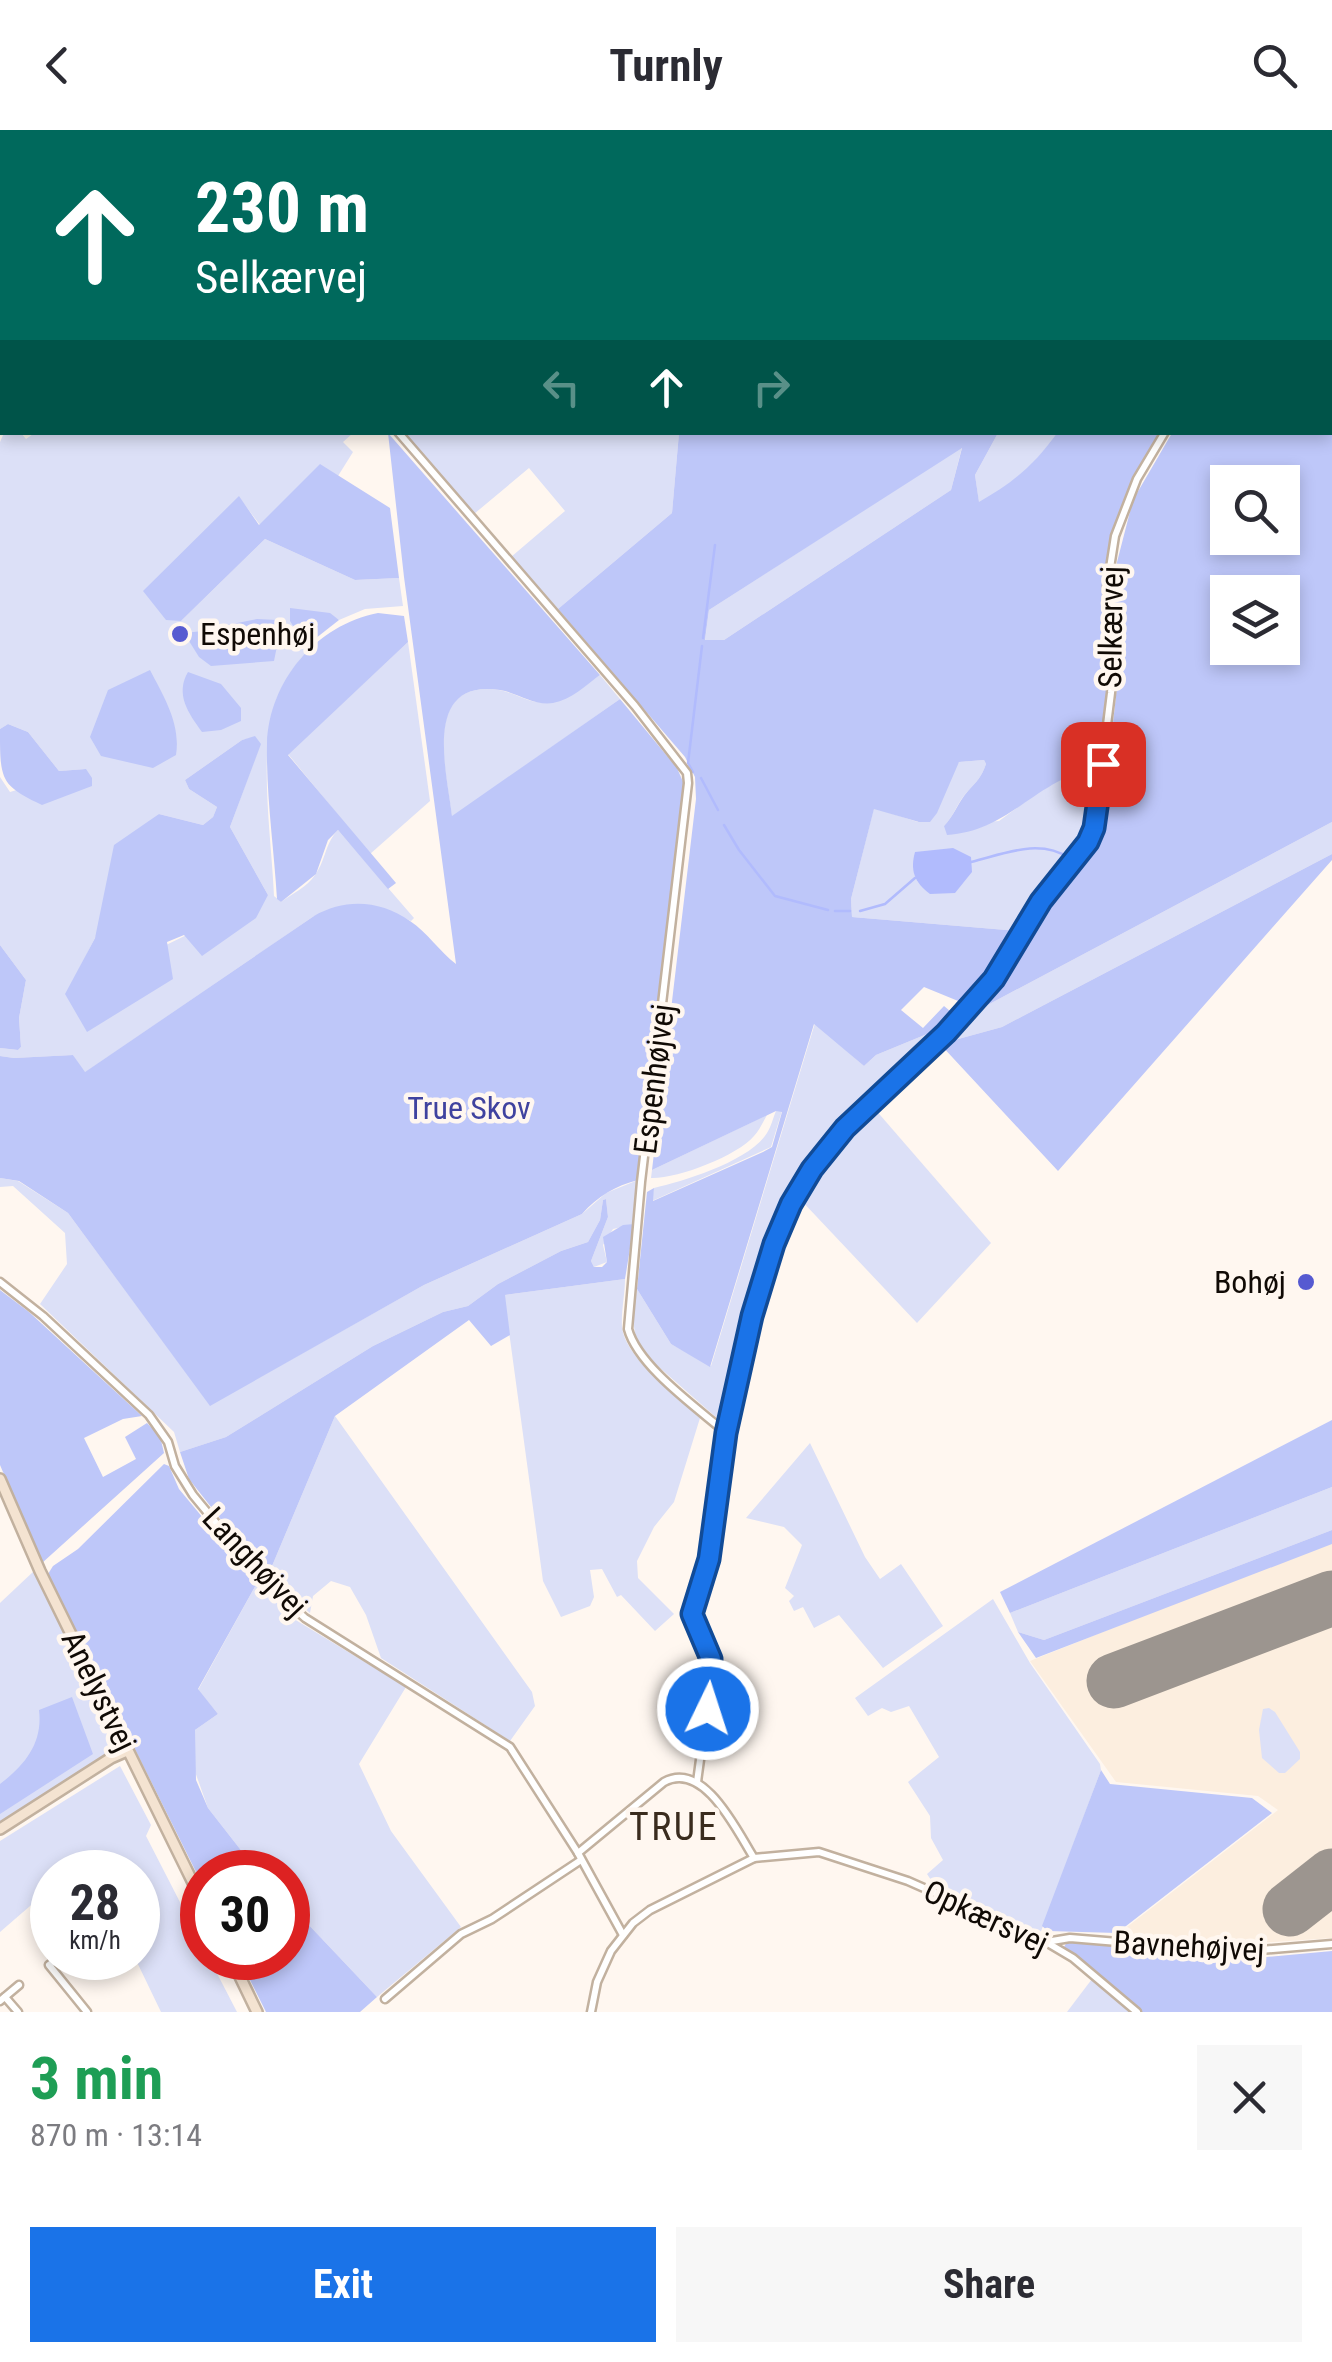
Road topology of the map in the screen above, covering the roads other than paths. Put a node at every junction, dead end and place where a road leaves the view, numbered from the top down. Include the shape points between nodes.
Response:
1 (401, 435) edge
2 (1163, 435) edge
3 (0, 1282) edge
4 (726, 1433) junction
5 (0, 1480) edge
6 (127, 1751) junction
7 (697, 1782) junction
8 (0, 1829) edge
9 (180, 1857) edge
10 (579, 1857) junction
11 (754, 1858) junction
12 (622, 1935) junction
13 (1046, 1942) junction
14 (1332, 1944) edge
15 (61, 1980) edge
16 (241, 1980) edge
17 (19, 1984) dead end
18 (2, 1999) edge
19 (385, 2000) dead end
20 (18, 2012) edge
21 (88, 2012) edge
22 (256, 2012) edge
23 (592, 2012) edge
24 (1137, 2012) edge

1 - 4 street, Espenhøjvej via 687,773 628,1329 648,1362
2 - 4 street, Selkærvej via 1115,536 1108,587 1111,693 1088,842 968,1012 845,1128 812,1169 758,1290
3 - 10 street, Langhøjvej via 150,1415 193,1495 281,1598 510,1746
4 - 7 street via 709,1559 692,1614 712,1671
5 - 6 street, Anelystvej
6 - 8 street
6 - 9 street, Anelystvej
7 - 10 street via 673,1776
7 - 11 street
10 - 12 street, Langhøjvej
10 - 19 street via 492,1920 461,1934
11 - 12 street via 650,1910
11 - 13 street, Opkærsvej via 819,1852 908,1881
12 - 23 street via 602,1968
13 - 14 street, Bavnehøjvej via 1070,1938 1237,1952
13 - 24 street, Opkærsvej
15 - 21 street
16 - 22 street
17 - 18 street
18 - 20 street

